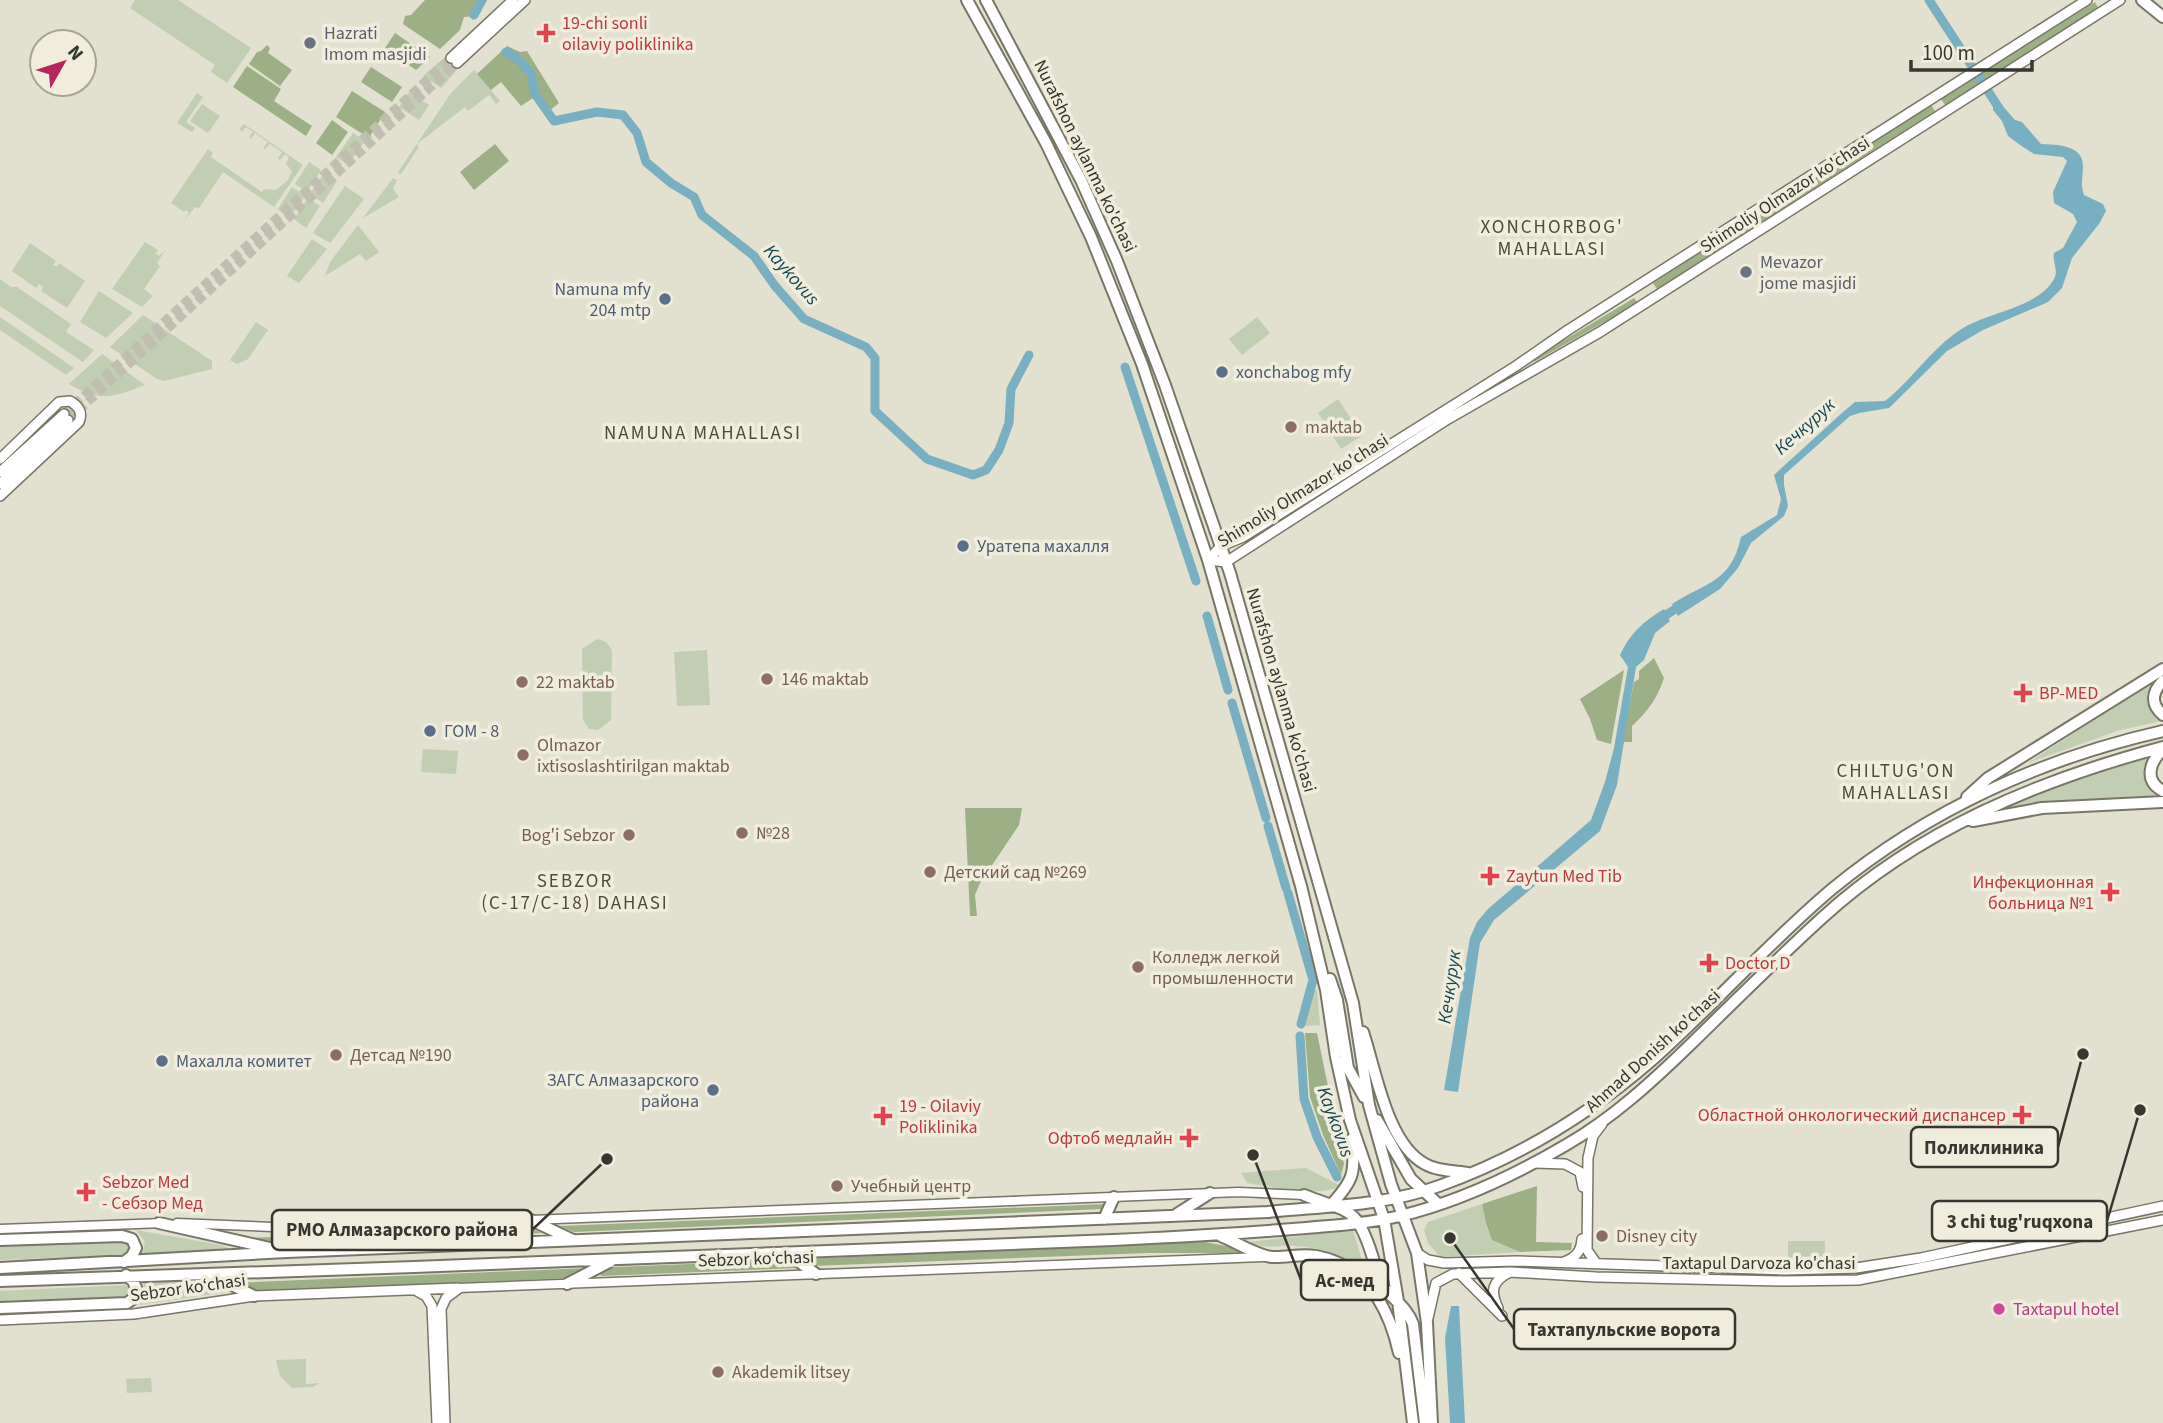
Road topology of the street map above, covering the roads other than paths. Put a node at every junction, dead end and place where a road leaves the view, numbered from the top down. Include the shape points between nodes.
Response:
1 (513, 0) edge
2 (526, 0) edge
3 (967, 0) edge
4 (986, 0) edge
5 (2087, 0) edge
6 (2120, 0) edge
7 (2142, 0) edge
8 (2163, 17) edge
9 (1117, 261) junction
10 (1104, 266) junction
11 (1445, 414) junction
12 (0, 459) edge
13 (0, 472) edge
14 (0, 484) edge
15 (0, 496) edge
16 (1300, 501) junction
17 (1307, 510) junction
18 (1221, 546) junction
19 (1208, 560) junction
20 (1226, 562) junction
21 (2163, 669) edge
22 (2163, 681) edge
23 (2163, 715) edge
24 (2163, 732) edge
25 (2163, 748) edge
26 (2040, 769) junction
27 (1988, 778) junction
28 (2163, 791) edge
29 (2163, 802) edge
30 (1958, 806) junction
31 (1956, 824) junction
32 (1301, 886) junction
33 (1353, 1003) junction
34 (1369, 1105) junction
35 (1605, 1118) junction
36 (1350, 1120) junction
37 (1534, 1163) junction
38 (1471, 1173) junction
39 (1422, 1191) junction
40 (1210, 1193) junction
41 (1304, 1195) junction
42 (1341, 1195) junction
43 (1114, 1197) junction
44 (1397, 1199) junction
45 (1379, 1202) junction
46 (1438, 1204) junction
47 (1331, 1205) junction
48 (2163, 1206) edge
49 (1403, 1215) junction
50 (1175, 1216) junction
51 (1108, 1219) junction
52 (1384, 1219) junction
53 (531, 1220) junction
54 (2163, 1220) edge
55 (159, 1223) junction
56 (1360, 1223) junction
57 (0, 1229) edge
58 (1219, 1235) junction
59 (686, 1236) junction
60 (0, 1240) edge
61 (1113, 1240) junction
62 (576, 1241) junction
63 (1587, 1250) junction
64 (287, 1252) junction
65 (1417, 1253) junction
66 (788, 1254) junction
67 (688, 1257) junction
68 (1270, 1257) junction
69 (615, 1259) junction
70 (123, 1262) junction
71 (1563, 1262) junction
72 (1580, 1263) junction
73 (1596, 1263) junction
74 (0, 1268) edge
75 (1510, 1272) junction
76 (1459, 1273) junction
77 (209, 1274) junction
78 (816, 1274) junction
79 (1564, 1274) junction
80 (126, 1275) junction
81 (0, 1281) edge
82 (567, 1284) junction
83 (458, 1289) junction
84 (415, 1290) junction
85 (254, 1296) junction
86 (1398, 1301) junction
87 (0, 1308) edge
88 (0, 1320) edge
89 (1427, 1323) junction
90 (1412, 1418) edge
91 (437, 1423) edge
92 (445, 1423) edge
93 (1425, 1423) edge
94 (1432, 1423) edge

1 - 2 main road via 454,60
3 - 10 main road, Nurafshon aylanma ko'chasi via 1046,144
4 - 9 main road, Nurafshon aylanma ko'chasi via 1081,180
5 - 11 main road, Shimoliy Olmazor ko'chasi
6 - 11 main road, Shimoliy Olmazor ko'chasi via 1600,332
7 - 8 main road
9 - 10 main road
9 - 18 main road, Nurafshon aylanma ko'chasi
10 - 19 main road, Nurafshon aylanma ko'chasi via 1149,382
11 - 16 main road, Shimoliy Olmazor ko'chasi
11 - 17 main road, Shimoliy Olmazor ko'chasi
12 - 15 main road via 60,402 70,401 79,410 79,422
13 - 14 main road via 66,417
16 - 17 main road
16 - 18 main road, Shimoliy Olmazor ko'chasi
17 - 20 main road, Shimoliy Olmazor ko'chasi
18 - 19 main road, Shimoliy Olmazor ko'chasi
18 - 20 main road, Nurafshon aylanma ko'chasi
19 - 20 main road, Shimoliy Olmazor ko'chasi
19 - 32 main road, Nurafshon aylanma ko'chasi
20 - 33 main road, Nurafshon aylanma ko'chasi
21 - 27 main road
22 - 23 main road via 2154,697
24 - 26 main road, Ahmad Donish ko'chasi via 2097,748
25 - 28 main road via 2150,772
25 - 31 main road, Ahmad Donish ko'chasi via 2048,782
26 - 27 main road
26 - 30 main road, Ahmad Donish ko'chasi
27 - 30 main road
29 - 31 main road via 2042,808
30 - 38 main road, Ahmad Donish ko'chasi via 1902,839 1832,890 1654,1058 1598,1104
31 - 35 main road, Ahmad Donish ko'chasi via 1881,871 1824,916 1668,1066
32 - 34 main road via 1337,1000 1348,1068
32 - 36 main road, Nurafshon aylanma ko'chasi
33 - 34 main road, Nurafshon aylanma ko'chasi
33 - 38 main road via 1402,1145 1429,1166
34 - 39 main road
34 - 44 main road, Nurafshon aylanma ko'chasi
35 - 37 main road, Ahmad Donish ko'chasi
35 - 63 main road via 1593,1136 1588,1158
36 - 42 main road via 1354,1168
36 - 45 main road, Nurafshon aylanma ko'chasi
37 - 46 main road, Ahmad Donish ko'chasi
37 - 71 main road via 1571,1165 1583,1178 1581,1249
38 - 39 main road, Ahmad Donish ko'chasi
39 - 44 main road, Ahmad Donish ko'chasi
39 - 46 main road
40 - 41 street
40 - 43 street
40 - 50 main road
41 - 42 main road
41 - 47 main road
42 - 47 main road
43 - 51 main road
43 - 53 street
44 - 45 main road, Sebzor ko‘chasi
44 - 49 main road, Nurafshon aylanma ko'chasi
45 - 47 main road, Sebzor ko‘chasi
45 - 52 main road, Nurafshon aylanma ko'chasi
46 - 49 main road, Ahmad Donish ko'chasi
47 - 50 main road, Sebzor ko‘chasi
47 - 56 main road via 1347,1210
48 - 73 main road, Taxtapul Darvoza ko'chasi via 1856,1268
49 - 52 main road, Sebzor ko‘chasi
49 - 65 main road, Nurafshon aylanma ko'chasi
50 - 51 main road, Sebzor ko‘chasi
51 - 59 main road, Sebzor ko‘chasi
51 - 61 main road
52 - 56 main road, Sebzor ko‘chasi
52 - 86 main road, Nurafshon aylanma ko'chasi
53 - 55 street via 272,1227
53 - 62 main road
54 - 79 main road, Taxtapul Darvoza ko'chasi via 1858,1280
55 - 57 street
55 - 64 main road
56 - 58 main road, Sebzor ko‘chasi
56 - 86 main road via 1382,1285
58 - 61 main road, Sebzor ko‘chasi
58 - 68 main road
59 - 62 main road, Sebzor ko‘chasi
59 - 67 main road
60 - 70 main road via 122,1236 136,1248
61 - 66 main road, Sebzor ko‘chasi
62 - 64 main road, Sebzor ko‘chasi
63 - 72 main road
63 - 73 main road
64 - 70 main road, Sebzor ko‘chasi
65 - 71 main road, Taxtapul Darvoza ko'chasi via 1444,1264
65 - 89 main road, Nurafshon aylanma ko'chasi
66 - 67 main road, Sebzor ko‘chasi
66 - 78 main road
67 - 69 main road, Sebzor ko‘chasi
68 - 78 street, Sebzor ko‘chasi
68 - 90 main road, Sebzor ko‘chasi via 1325,1258 1356,1273 1372,1289 1394,1330
69 - 77 main road, Sebzor ko‘chasi
69 - 82 main road
70 - 74 main road, Sebzor ko‘chasi
71 - 72 main road, Taxtapul Darvoza ko'chasi
72 - 73 main road, Taxtapul Darvoza ko'chasi
72 - 79 main road
75 - 76 main road, Taxtapul Darvoza ko'chasi
75 - 76 main road via 1493,1288 1502,1315
75 - 79 main road, Taxtapul Darvoza ko'chasi
76 - 89 main road via 1436,1283
77 - 80 main road, Sebzor ko‘chasi
77 - 85 main road
78 - 82 street, Sebzor ko‘chasi
80 - 81 main road, Sebzor ko‘chasi
80 - 87 main road via 137,1290 127,1303
82 - 83 street, Sebzor ko‘chasi
83 - 84 main road, Sebzor ko‘chasi
83 - 92 main road via 446,1298 441,1310
84 - 85 main road, Sebzor ko‘chasi
84 - 91 main road via 432,1306
85 - 88 main road, Sebzor ko‘chasi via 134,1314
86 - 90 main road, Nurafshon aylanma ko'chasi
86 - 93 main road via 1413,1324
89 - 94 main road, Nurafshon aylanma ko'chasi

